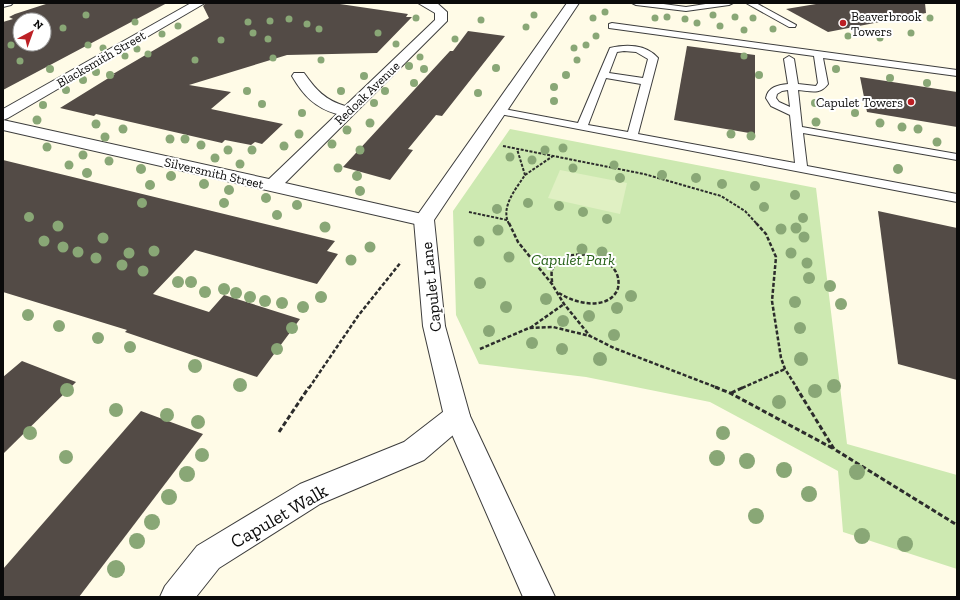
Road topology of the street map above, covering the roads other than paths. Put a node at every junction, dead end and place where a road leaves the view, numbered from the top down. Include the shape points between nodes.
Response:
1 (7, 3) edge
2 (199, 3) edge
3 (424, 3) edge
4 (573, 3) edge
5 (636, 3) edge
6 (729, 3) edge
7 (750, 3) edge
8 (3, 4) edge
9 (706, 5) edge
10 (792, 25) dead end
11 (612, 26) dead end
12 (818, 54) junction
13 (789, 59) dead end
14 (957, 73) edge
15 (603, 75) junction
16 (299, 76) dead end
17 (647, 82) junction
18 (792, 87) junction
19 (499, 111) junction
20 (348, 112) junction
21 (796, 114) junction
22 (3, 115) edge
23 (3, 125) edge
24 (582, 127) junction
25 (797, 129) junction
26 (632, 136) junction
27 (957, 157) edge
28 (801, 168) junction
29 (272, 186) junction
30 (957, 198) edge
31 (424, 220) junction
32 (457, 416) junction
33 (176, 597) edge
34 (539, 597) edge

1 - 8 street
2 - 22 street, Blacksmith Street
3 - 20 street, Redoak Avenue via 431,4 442,12 441,21
4 - 19 street, Capulet Lane
5 - 9 lane via 686,9
6 - 9 lane
7 - 10 lane
11 - 12 lane
12 - 14 lane
12 - 18 lane via 823,84 818,89
13 - 18 lane
15 - 17 lane
15 - 17 lane via 613,50 636,49 646,52 653,58
15 - 24 lane
16 - 20 street via 307,91 327,107
17 - 26 lane
18 - 21 lane
18 - 21 lane via 780,88 772,93 771,98 775,104
19 - 24 lane
19 - 31 street, Capulet Lane
20 - 29 street, Redoak Avenue
21 - 25 lane
23 - 29 street, Silversmith Street
24 - 26 lane
25 - 27 lane
25 - 28 lane
26 - 28 lane
28 - 30 lane
29 - 31 street, Silversmith Street
31 - 32 street, Capulet Lane via 434,326
32 - 33 street, Capulet Walk via 414,451 310,494 208,557
32 - 34 street, Capulet Lane

